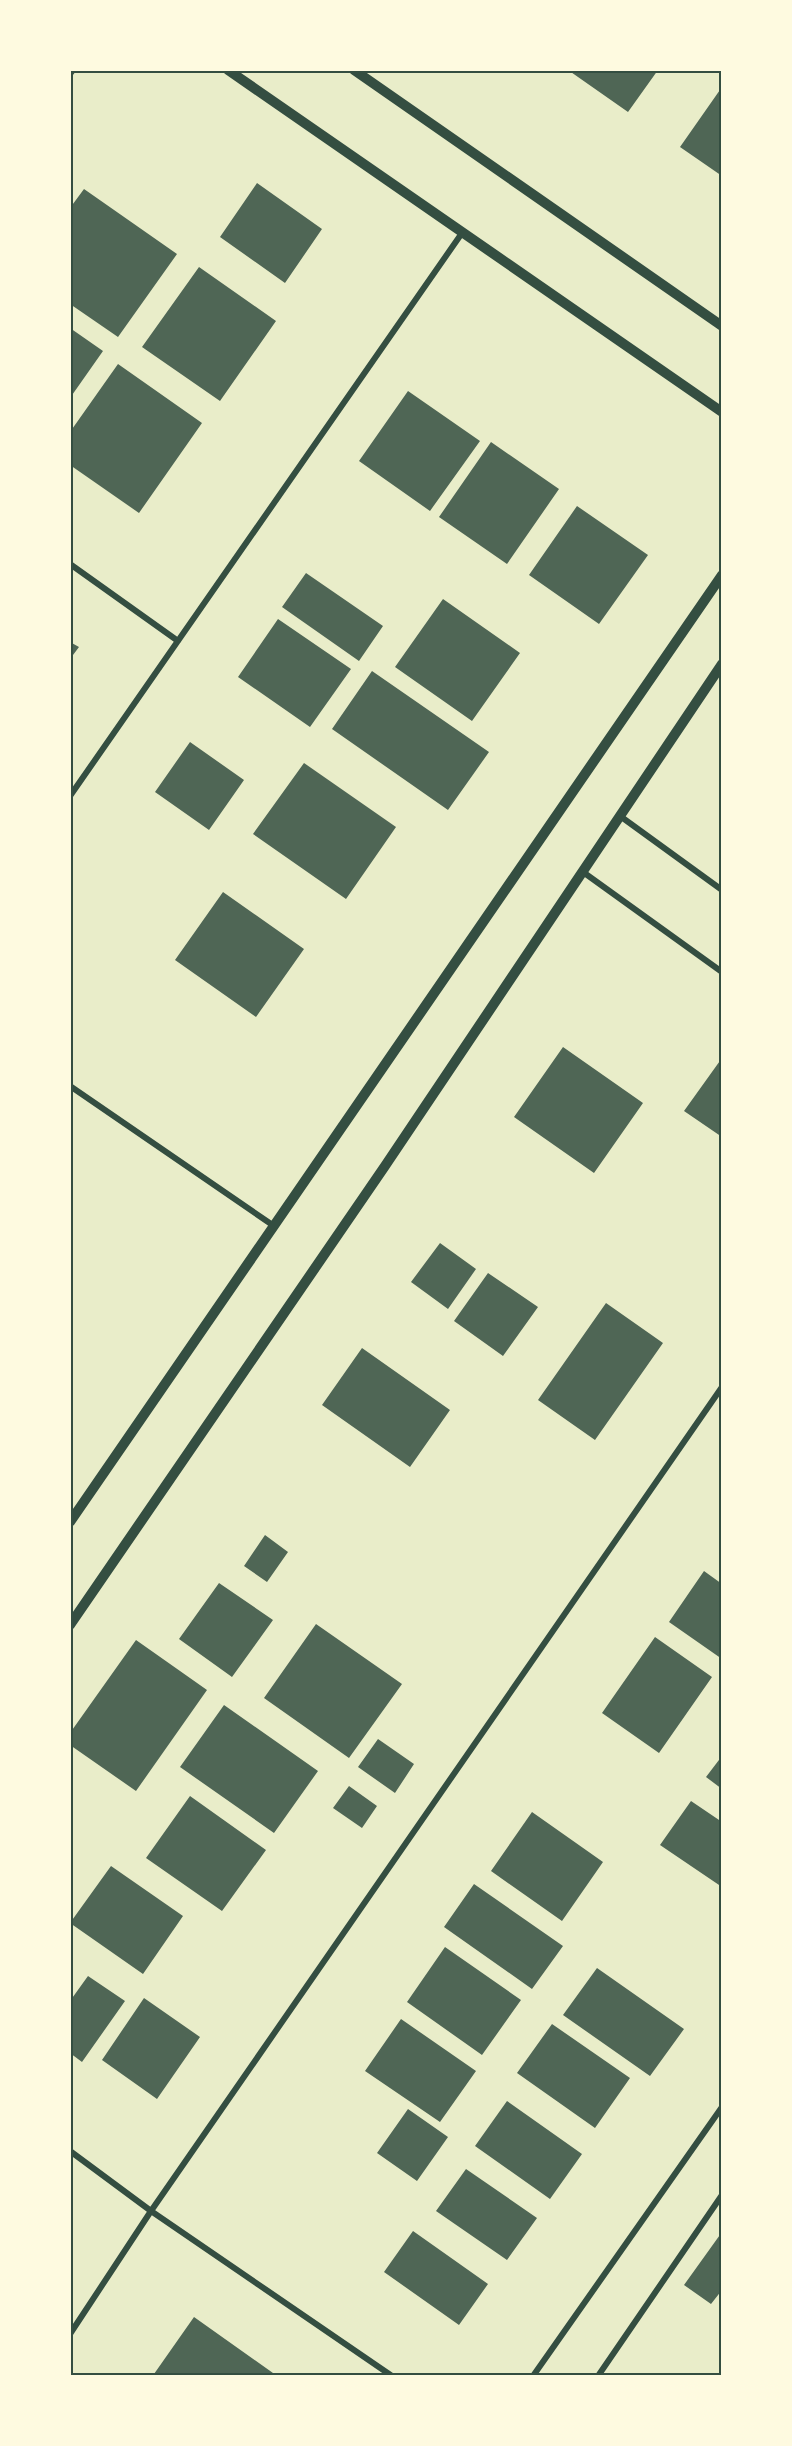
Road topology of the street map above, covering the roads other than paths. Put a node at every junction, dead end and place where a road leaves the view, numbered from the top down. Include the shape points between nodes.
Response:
1 (228, 70) edge
2 (354, 70) edge
3 (462, 233) junction
4 (722, 326) edge
5 (722, 412) edge
6 (70, 564) edge
7 (722, 575) edge
8 (178, 641) junction
9 (722, 664) edge
10 (70, 796) edge
11 (620, 816) junction
12 (583, 872) junction
13 (722, 890) edge
14 (722, 972) edge
15 (70, 1086) edge
16 (274, 1226) junction
17 (722, 1387) edge
18 (70, 1522) edge
19 (70, 1624) edge
20 (722, 2107) edge
21 (70, 2151) edge
22 (722, 2195) edge
23 (151, 2211) junction
24 (70, 2334) edge
25 (392, 2376) edge
26 (534, 2376) edge
27 (598, 2376) edge

1 - 3 street
2 - 4 street
3 - 5 street
3 - 8 street
6 - 8 street
7 - 16 street
8 - 10 street
9 - 11 street
11 - 12 street
11 - 13 street
12 - 14 street
12 - 19 street
15 - 16 street
16 - 18 street
17 - 23 street
20 - 26 street
21 - 23 street
22 - 27 street
23 - 24 street
23 - 25 street

